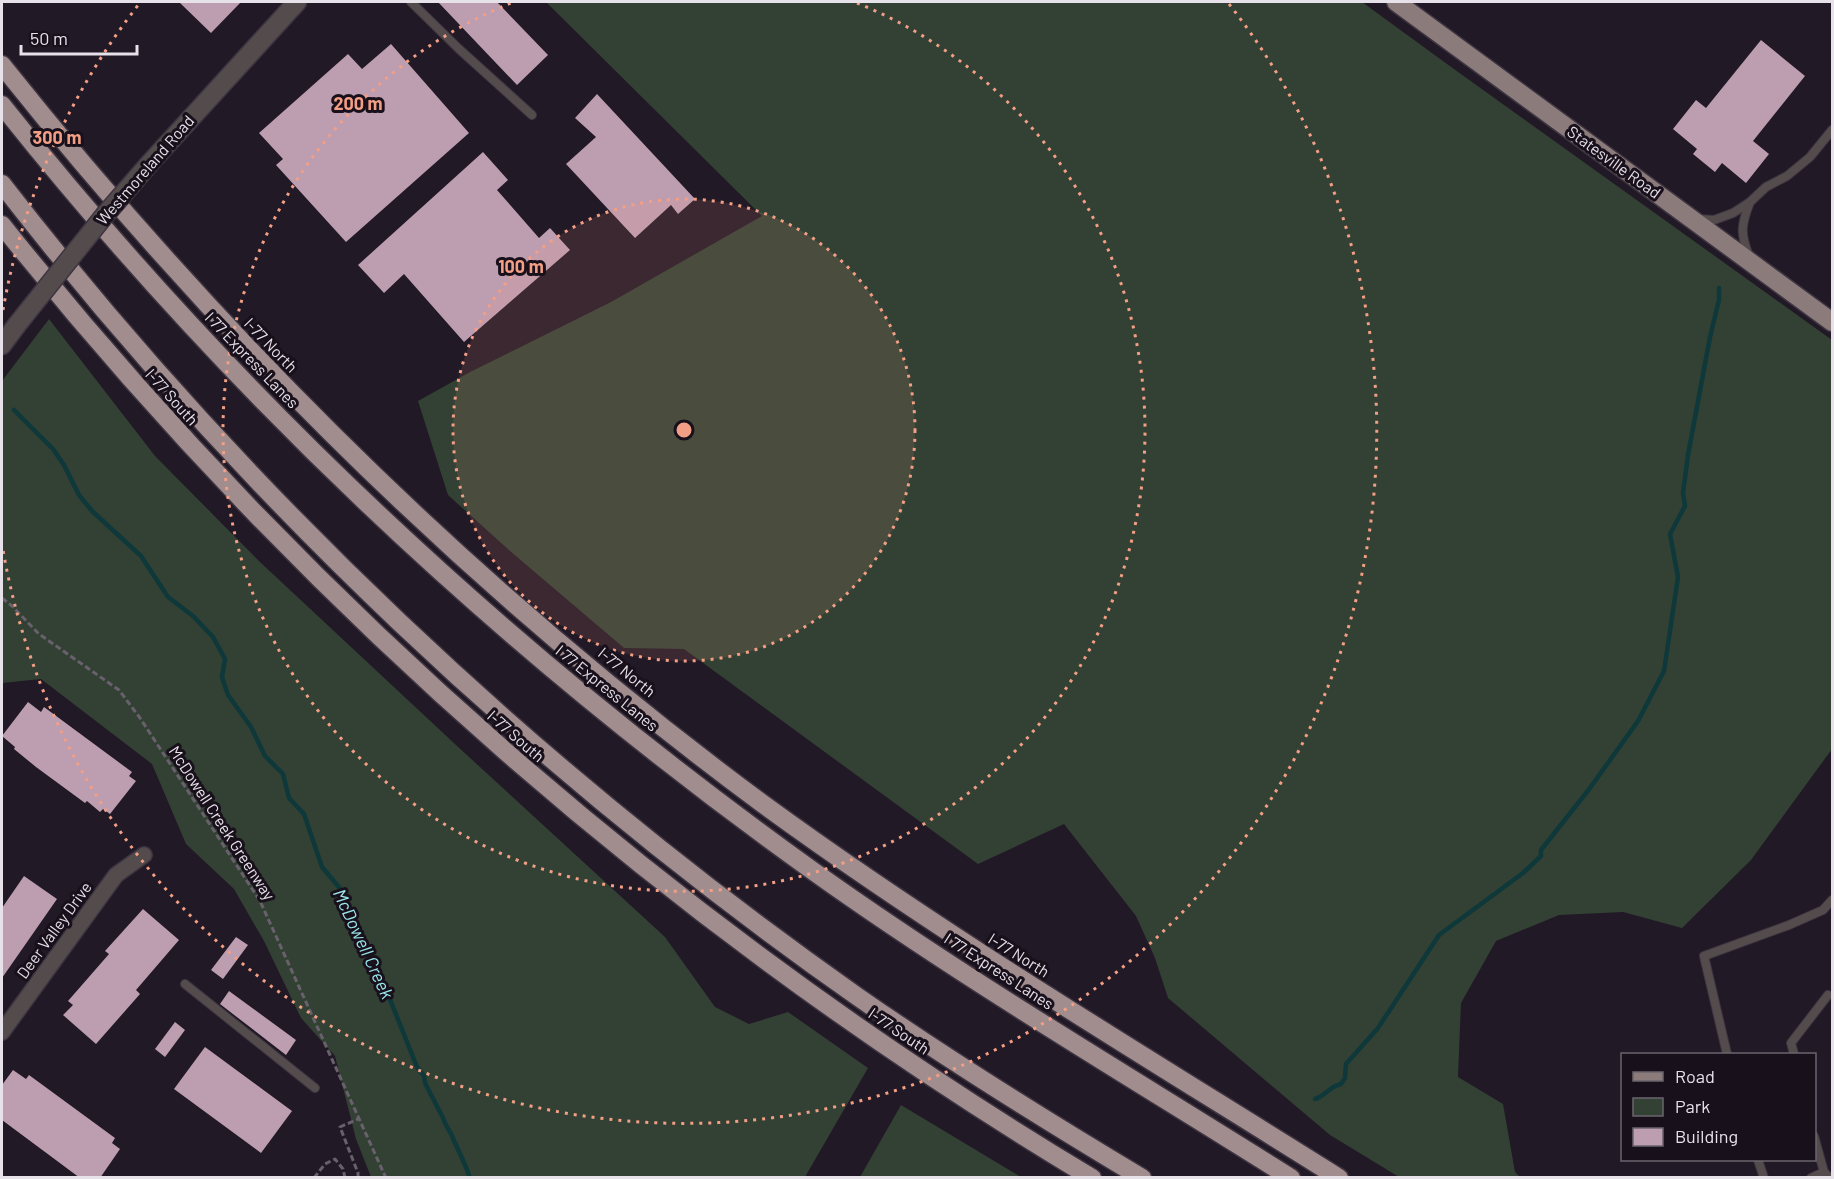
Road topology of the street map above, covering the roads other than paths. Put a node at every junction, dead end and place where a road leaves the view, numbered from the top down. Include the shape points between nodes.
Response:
1 (297, 2) edge
2 (411, 2) edge
3 (1396, 2) edge
4 (2, 65) edge
5 (2, 105) edge
6 (532, 115) dead end
7 (1833, 130) edge
8 (2, 184) edge
9 (1750, 202) junction
10 (1692, 219) junction
11 (2, 225) edge
12 (1752, 263) junction
13 (1833, 321) edge
14 (2, 345) edge
15 (144, 855) dead end
16 (1833, 900) edge
17 (185, 984) dead end
18 (1828, 995) dead end
19 (2, 1032) edge
20 (1727, 1053) edge
21 (1794, 1053) edge
22 (315, 1088) dead end
23 (1816, 1139) edge
24 (1758, 1161) edge
25 (1827, 1175) edge
26 (1092, 1178) edge
27 (1142, 1178) edge
28 (1291, 1178) edge
29 (1339, 1178) edge
30 (1764, 1178) edge
31 (1811, 1178) edge

1 - 14 street, Westmoreland Road, bridge via 104,216
2 - 6 lane
3 - 10 main road, Statesville Road
4 - 29 highway, I-77 North via 129,218 258,359 403,502 563,646 742,788 897,899
5 - 28 highway, I 77 Express Lanes via 118,245 247,385 420,554 547,665 679,771 883,920
7 - 9 lane via 1810,158
8 - 27 highway via 110,317 246,468 398,621 514,727 650,841 831,977 997,1089
9 - 10 lane via 1714,220
9 - 12 lane via 1742,238
10 - 12 main road, Statesville Road
11 - 26 highway, I-77 South via 146,397 254,513 381,639 505,753 634,861 780,972 913,1065
12 - 13 main road, Statesville Road
15 - 19 street, Deer Valley Drive via 116,875
16 - 20 lane via 1823,910 1790,925 1704,956
17 - 22 lane
18 - 21 lane via 1791,1043
23 - 25 lane
24 - 30 lane
25 - 31 lane

